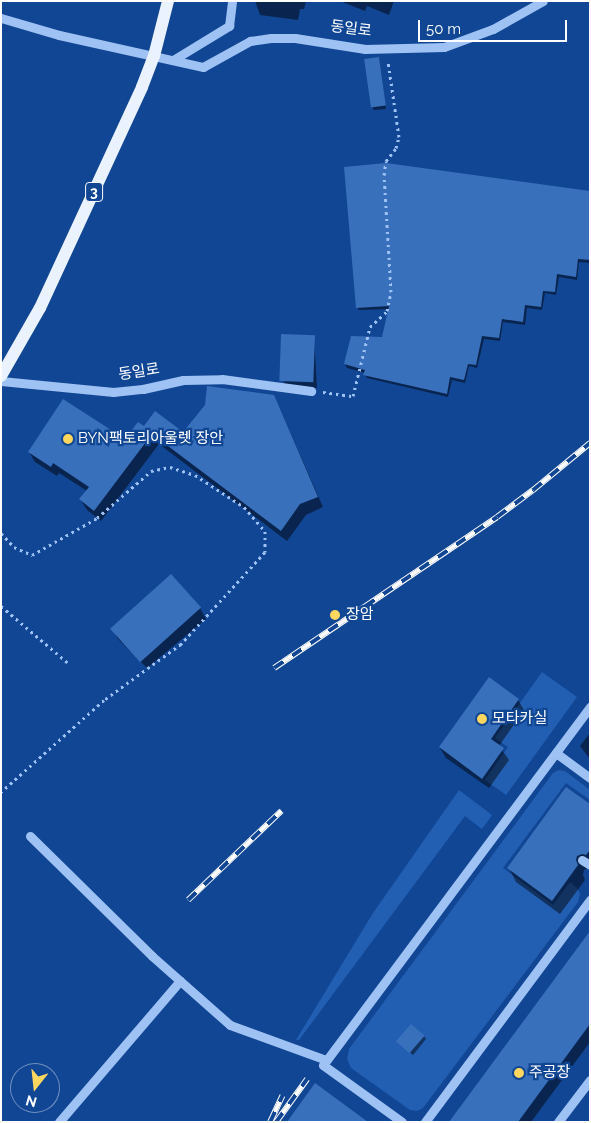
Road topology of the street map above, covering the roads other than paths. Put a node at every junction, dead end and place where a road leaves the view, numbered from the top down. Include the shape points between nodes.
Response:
1 (168, 1) edge
2 (232, 1) edge
3 (543, 1) edge
4 (1, 18) edge
5 (154, 56) junction
6 (173, 60) junction
7 (1, 376) edge
8 (1, 381) edge
9 (311, 391) road end
10 (590, 707) edge
11 (556, 753) junction
12 (590, 778) edge
13 (30, 836) dead end
14 (590, 900) edge
15 (180, 981) junction
16 (326, 1060) junction
17 (590, 1080) edge
18 (58, 1122) edge
19 (402, 1122) edge
20 (425, 1122) edge
21 (558, 1122) edge

1 - 5 main road, 3
2 - 6 street via 229,26
3 - 6 street, 동일로 via 493,29 444,47 365,49 295,38 271,38 250,41 203,68
4 - 5 street, 동일로 via 59,35
5 - 6 street, 동일로
5 - 7 main road, 3 via 40,308
8 - 9 street, 동일로 via 114,392 183,380 222,379
10 - 11 street
11 - 12 street
11 - 16 street
13 - 15 street
14 - 20 street
15 - 16 street via 230,1025
15 - 18 street
16 - 19 street via 323,1065
17 - 21 street

